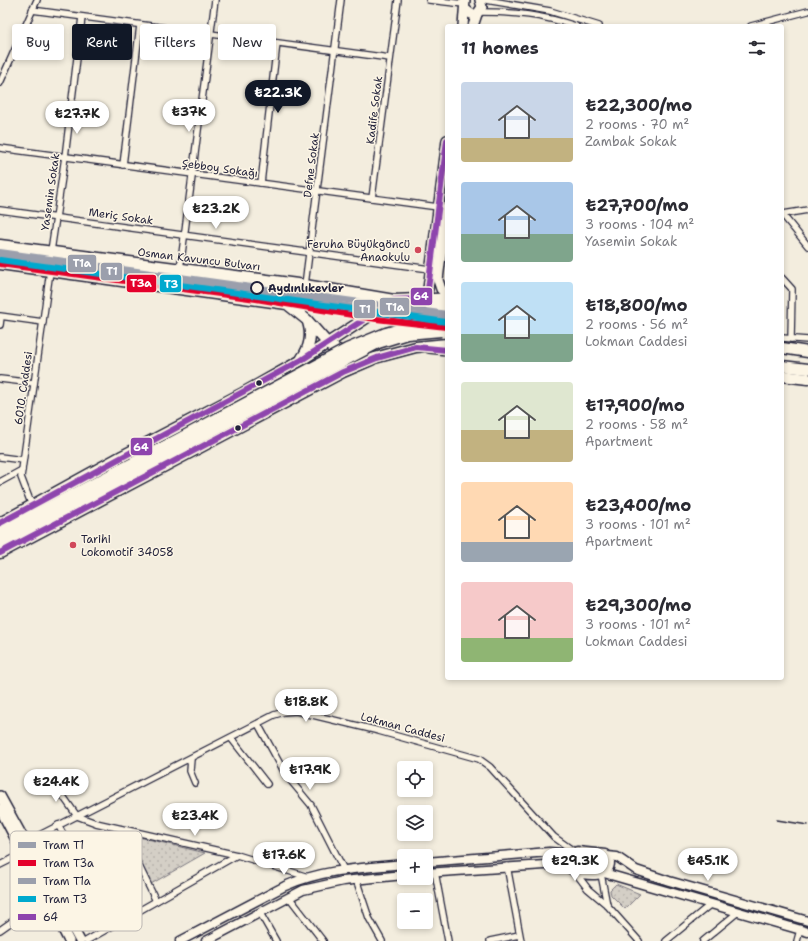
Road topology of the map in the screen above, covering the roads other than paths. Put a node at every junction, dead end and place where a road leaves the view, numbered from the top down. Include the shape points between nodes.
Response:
1 (37, 0) edge
2 (215, 0) edge
3 (341, 0) edge
4 (398, 0) edge
5 (429, 0) edge
6 (480, 0) edge
7 (486, 0) edge
8 (465, 4) edge
9 (32, 10) junction
10 (808, 11) edge
11 (478, 13) junction
12 (82, 17) junction
13 (463, 24) edge
14 (474, 24) edge
15 (570, 24) edge
16 (592, 24) edge
17 (759, 24) edge
18 (140, 25) joint
19 (210, 34) joint
20 (277, 43) junction
21 (335, 51) junction
22 (390, 58) junction
23 (207, 60) edge
24 (0, 83) edge
25 (0, 148) edge
26 (65, 157) junction
27 (123, 164) junction
28 (445, 167) edge
29 (193, 174) junction
30 (261, 183) junction
31 (317, 191) junction
32 (372, 198) junction
33 (442, 207) edge
34 (0, 210) edge
35 (808, 210) edge
36 (784, 214) edge
37 (784, 216) edge
38 (56, 218) junction
39 (184, 235) junction
40 (0, 245) edge
41 (808, 246) edge
42 (51, 251) junction
43 (310, 252) junction
44 (0, 264) edge
45 (430, 268) junction
46 (180, 269) junction
47 (50, 271) junction
48 (784, 280) edge
49 (305, 285) junction
50 (445, 294) edge
51 (445, 296) edge
52 (418, 299) junction
53 (394, 300) junction
54 (445, 307) edge
55 (0, 316) edge
56 (307, 320) junction
57 (43, 322) junction
58 (0, 325) edge
59 (445, 326) edge
60 (352, 327) junction
61 (445, 332) edge
62 (784, 338) edge
63 (791, 339) junction
64 (808, 340) edge
65 (326, 343) junction
66 (445, 344) edge
67 (416, 347) junction
68 (784, 348) edge
69 (445, 350) edge
70 (313, 352) junction
71 (808, 352) edge
72 (352, 357) junction
73 (377, 358) junction
74 (300, 361) junction
75 (784, 366) edge
76 (808, 369) edge
77 (784, 376) edge
78 (0, 379) edge
79 (808, 379) edge
80 (328, 380) junction
81 (34, 383) junction
82 (187, 439) junction
83 (0, 457) edge
84 (23, 460) junction
85 (137, 465) junction
86 (22, 470) junction
87 (85, 476) junction
88 (0, 482) edge
89 (114, 494) junction
90 (32, 506) junction
91 (0, 523) edge
92 (0, 533) edge
93 (0, 543) edge
94 (0, 553) edge
95 (258, 724) junction
96 (231, 738) junction
97 (191, 759) junction
98 (51, 779) dead end
99 (195, 783) dead end
100 (267, 784) dead end
101 (0, 796) edge
102 (0, 810) edge
103 (77, 816) junction
104 (58, 825) junction
105 (121, 829) joint
106 (12, 831) edge
107 (20, 831) edge
108 (47, 831) edge
109 (61, 831) edge
110 (130, 831) edge
111 (142, 834) edge
112 (573, 853) junction
113 (237, 855) junction
114 (607, 856) junction
115 (10, 860) edge
116 (433, 861) edge
117 (0, 865) edge
118 (397, 865) edge
119 (507, 866) junction
120 (344, 870) junction
121 (574, 871) junction
122 (142, 872) edge
123 (433, 873) edge
124 (602, 874) junction
125 (397, 876) edge
126 (308, 877) junction
127 (356, 879) junction
128 (433, 884) edge
129 (289, 897) junction
130 (156, 901) junction
131 (711, 904) junction
132 (607, 905) junction
133 (142, 909) edge
134 (738, 912) junction
135 (260, 913) junction
136 (808, 922) edge
137 (10, 923) edge
138 (0, 930) edge
139 (64, 931) edge
140 (75, 931) edge
141 (104, 931) edge
142 (804, 931) edge
143 (520, 938) edge
144 (69, 941) edge
145 (80, 941) edge
146 (86, 941) edge
147 (180, 941) edge
148 (206, 941) edge
149 (276, 941) edge
150 (323, 941) edge
151 (382, 941) edge
152 (448, 941) edge
153 (490, 941) edge
154 (639, 941) edge
155 (666, 941) edge
156 (703, 941) edge
157 (797, 941) edge

1 - 9 street
2 - 19 street
3 - 21 street, Defne Sokak
4 - 22 street, Kadife Sokak
5 - 8 street
6 - 11 main road via 482,7
7 - 16 street via 550,11
8 - 11 main road via 471,14
8 - 13 main road
9 - 12 street
9 - 24 street
10 - 17 street
11 - 14 main road
11 - 15 street via 503,12 547,17
12 - 18 street
12 - 26 street, Yasemin Sokak
18 - 27 street
19 - 20 street
20 - 21 street
20 - 30 street
21 - 22 street
21 - 31 street, Defne Sokak
22 - 32 street, Kadife Sokak
23 - 29 street
25 - 26 street, Şebboy Sokağı
26 - 27 street, Şebboy Sokağı
26 - 38 street, Yasemin Sokak
27 - 29 street, Şebboy Sokağı
28 - 33 main road
29 - 30 street, Şebboy Sokağı
29 - 39 street
30 - 31 street, Şebboy Sokağı
31 - 32 street, Şebboy Sokağı
31 - 43 street, Defne Sokak
32 - 33 street, Şebboy Sokağı
33 - 45 main road
33 - 50 main road via 438,280
34 - 38 street, Meriç Sokak
35 - 36 street
37 - 41 street
38 - 39 street, Meriç Sokak
38 - 42 street, Yasemin Sokak
39 - 43 street, Meriç Sokak
39 - 46 street
40 - 42 highway, Osman Kavuncu Bulvarı
42 - 46 highway, Osman Kavuncu Bulvarı
43 - 45 street, Meriç Sokak
43 - 49 street, Defne Sokak
44 - 47 highway
45 - 52 main road via 428,289
46 - 49 highway, Osman Kavuncu Bulvarı
47 - 56 highway via 287,304
47 - 57 street, 6010. Caddesi
48 - 63 street via 792,289
49 - 53 highway, Osman Kavuncu Bulvarı
51 - 52 main road
52 - 53 highway
53 - 54 highway
53 - 60 highway
55 - 57 street
55 - 58 street
56 - 65 highway
56 - 74 highway via 310,343
57 - 81 street, 6010. Caddesi
59 - 82 highway, bridge via 407,327 386,332 347,349
60 - 65 highway
60 - 72 highway via 345,336 344,344
61 - 82 highway, bridge via 407,334 378,343
62 - 63 street
63 - 64 street
65 - 70 highway
65 - 72 highway
66 - 67 highway
67 - 69 main road
67 - 73 highway
68 - 71 highway
70 - 74 highway
70 - 80 highway via 327,351 336,360 334,374
72 - 73 highway
73 - 80 highway
74 - 87 highway
75 - 76 highway
77 - 79 highway
78 - 81 street
80 - 89 highway
81 - 84 street, 6010. Caddesi
82 - 85 highway
83 - 84 street
84 - 86 street, 6010. Caddesi
85 - 87 highway
85 - 89 highway
85 - 92 highway
85 - 93 highway
86 - 88 street
86 - 90 street, 6010. Caddesi via 21,477
87 - 90 highway
89 - 94 highway
90 - 91 highway
95 - 96 street, Lokman Caddesi
95 - 112 street, Lokman Caddesi via 279,713 296,711 479,759 490,767 554,837
95 - 120 street via 286,775 311,805
96 - 97 street, Lokman Caddesi
96 - 100 street
97 - 99 street via 190,771
97 - 103 street, Lokman Caddesi
98 - 103 street
101 - 107 main road
102 - 106 main road
103 - 104 street, Lokman Caddesi
103 - 105 street
104 - 108 street, Lokman Caddesi
104 - 109 street
105 - 110 street
111 - 113 street
112 - 114 street via 580,850 602,852
112 - 116 street via 549,852
112 - 121 street via 569,862
113 - 126 street
113 - 130 street
114 - 124 street via 610,867
114 - 136 street via 618,857 636,870
115 - 117 street
118 - 120 street
119 - 121 street via 560,864
119 - 123 street
119 - 143 street
120 - 126 street
121 - 124 street
121 - 132 street via 588,889
122 - 130 street
124 - 131 street
124 - 132 street
125 - 127 street
126 - 147 street via 285,886
127 - 129 street via 317,886
127 - 151 street via 369,918
128 - 152 street
129 - 135 street
129 - 150 street
130 - 133 street
131 - 134 street
131 - 155 street
132 - 154 street
134 - 142 street
134 - 156 street
135 - 148 street
135 - 149 street
137 - 138 street
139 - 144 main road
140 - 145 main road
141 - 146 street
142 - 157 street
143 - 153 street

